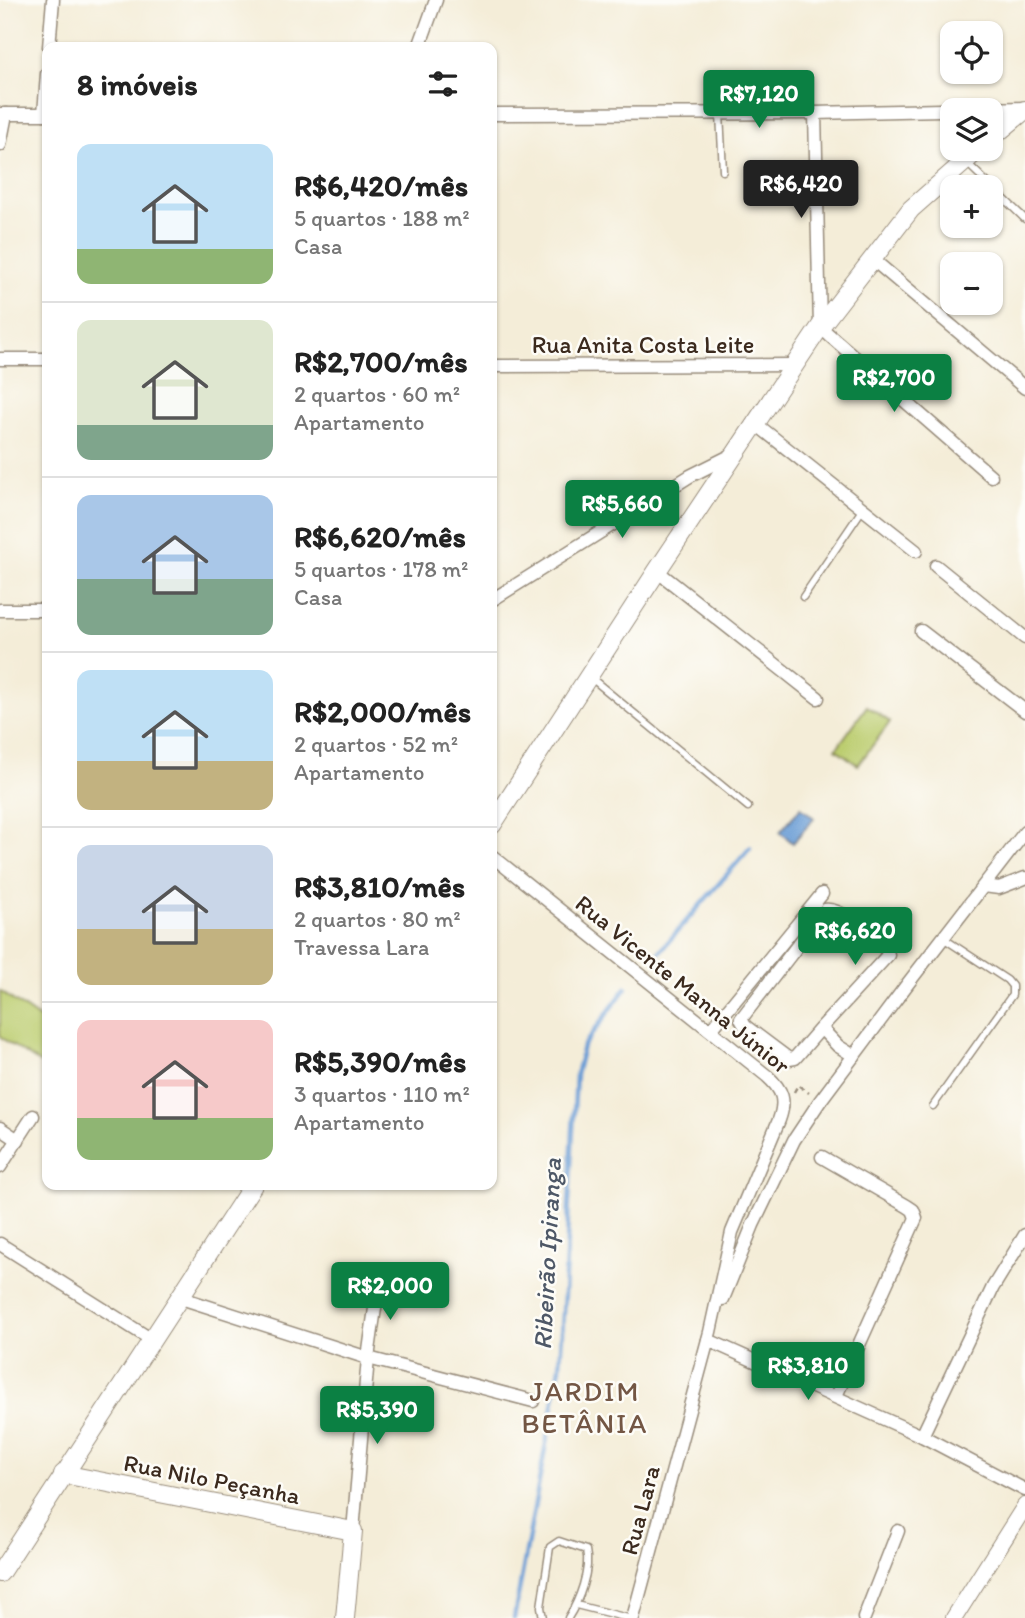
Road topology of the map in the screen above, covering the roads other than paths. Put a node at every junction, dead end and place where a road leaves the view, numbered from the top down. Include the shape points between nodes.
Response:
1 (53, 0) edge
2 (436, 0) edge
3 (49, 42) edge
4 (421, 42) edge
5 (1025, 109) edge
6 (815, 113) junction
7 (3, 114) edge
8 (42, 114) edge
9 (497, 114) edge
10 (720, 114) junction
11 (1003, 128) edge
12 (0, 145) edge
13 (965, 161) joint
14 (723, 171) dead end
15 (1025, 219) edge
16 (872, 258) junction
17 (820, 327) junction
18 (0, 359) edge
19 (42, 359) edge
20 (793, 365) junction
21 (497, 366) edge
22 (1025, 388) edge
23 (756, 424) junction
24 (737, 453) junction
25 (991, 476) dead end
26 (862, 510) junction
27 (916, 551) dead end
28 (936, 566) dead end
29 (657, 570) junction
30 (497, 597) edge
31 (803, 597) dead end
32 (0, 610) edge
33 (42, 610) edge
34 (921, 631) dead end
35 (1025, 638) edge
36 (589, 676) junction
37 (818, 698) dead end
38 (1025, 710) edge
39 (748, 807) dead end
40 (497, 817) edge
41 (1025, 832) edge
42 (497, 860) edge
43 (1025, 878) edge
44 (984, 886) junction
45 (822, 894) dead end
46 (943, 938) junction
47 (821, 1028) junction
48 (711, 1030) junction
49 (854, 1056) junction
50 (933, 1106) dead end
51 (33, 1116) dead end
52 (0, 1128) edge
53 (18, 1140) junction
54 (822, 1157) dead end
55 (0, 1167) edge
56 (250, 1190) edge
57 (1025, 1236) edge
58 (0, 1244) edge
59 (379, 1280) dead end
60 (181, 1298) junction
61 (709, 1336) junction
62 (152, 1340) junction
63 (368, 1358) junction
64 (836, 1396) junction
65 (533, 1401) dead end
66 (922, 1436) junction
67 (63, 1475) junction
68 (1025, 1490) edge
69 (1025, 1506) edge
70 (353, 1531) junction
71 (898, 1531) dead end
72 (0, 1573) edge
73 (576, 1605) junction
74 (345, 1618) edge
75 (543, 1618) edge
76 (568, 1618) edge
77 (628, 1618) edge
78 (633, 1618) edge
79 (864, 1618) edge
80 (954, 1618) edge

1 - 3 street
2 - 4 street
5 - 6 street
5 - 11 main road
6 - 10 street
6 - 17 street
7 - 8 street
7 - 12 street
9 - 10 street
10 - 14 lane
13 - 15 lane
13 - 16 main road via 911,209
16 - 17 main road
16 - 22 street
17 - 20 main road
17 - 25 street
18 - 19 street
20 - 21 street, Rua Anita Costa Leite
20 - 23 main road
23 - 24 main road
23 - 26 street
24 - 29 main road
24 - 30 street via 690,476
26 - 27 street
26 - 31 lane
28 - 35 street
29 - 36 main road
29 - 37 street
32 - 33 street
34 - 38 street
36 - 39 lane
36 - 40 main road
41 - 44 street
42 - 48 street, Rua Vicente Manna Júnior
43 - 44 street via 999,888
44 - 46 street
45 - 48 street
46 - 49 street
46 - 50 lane via 1007,980 1012,995
47 - 47 street via 789,1059 741,1019 825,910 832,909 888,955
47 - 49 street
48 - 61 street, Rua Vicente Manna Júnior via 776,1084 783,1095 783,1108 732,1232
49 - 61 street via 794,1140 753,1225
51 - 53 street
52 - 53 street
53 - 55 street
54 - 64 street via 913,1210 916,1218
56 - 60 main road
57 - 66 street via 993,1287
58 - 62 street
59 - 63 street
60 - 62 main road
60 - 63 street
61 - 64 street
61 - 78 street, Rua Lara
62 - 67 main road
63 - 65 street
63 - 70 street
64 - 66 street
66 - 68 street
67 - 70 main road, Rua Nilo Peçanha
67 - 72 main road
69 - 80 main road
70 - 74 main road
71 - 79 street
73 - 75 lane via 588,1559 586,1550 559,1541 551,1547
73 - 76 lane
73 - 77 lane

